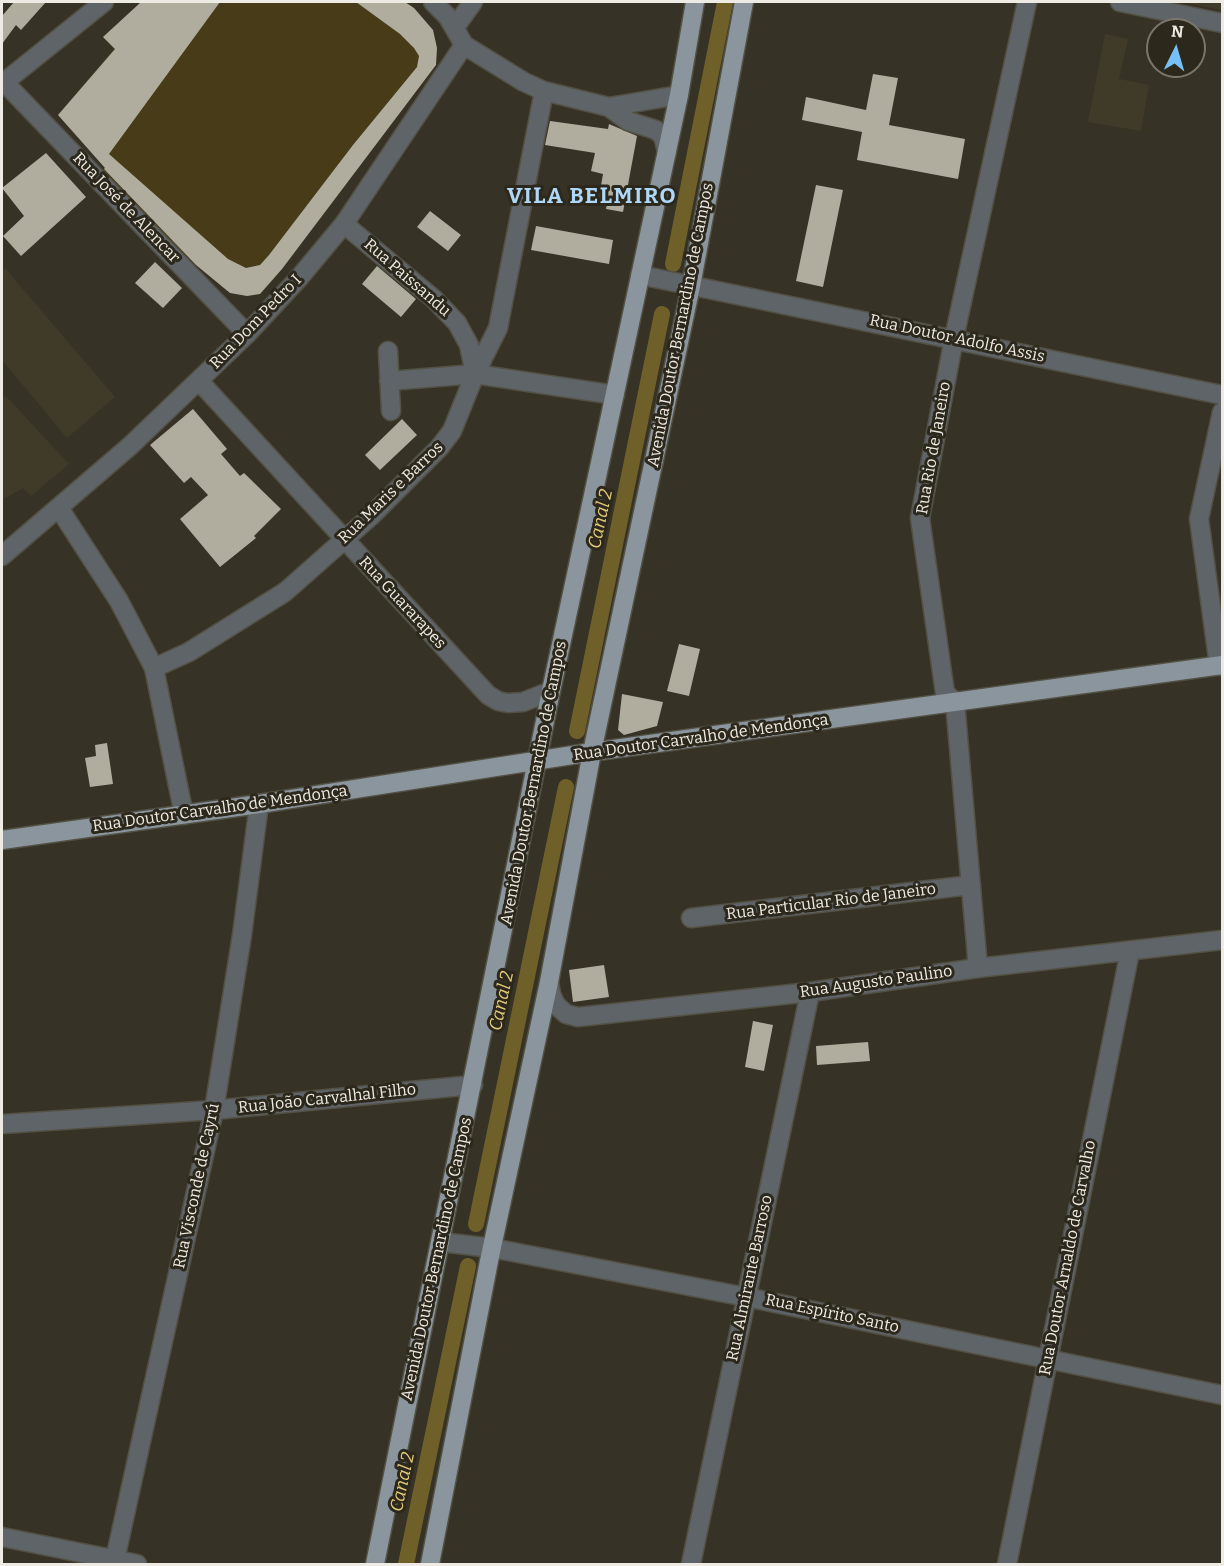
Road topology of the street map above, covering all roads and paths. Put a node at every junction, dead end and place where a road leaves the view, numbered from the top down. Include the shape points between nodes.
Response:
1 (104, 2) edge
2 (433, 2) edge
3 (473, 2) edge
4 (695, 2) edge
5 (744, 2) edge
6 (1027, 2) edge
7 (1120, 2) edge
8 (1222, 23) edge
9 (455, 27) junction
10 (464, 45) junction
11 (3, 83) edge
12 (544, 91) junction
13 (679, 95) junction
14 (609, 107) junction
15 (667, 152) junction
16 (344, 224) junction
17 (640, 275) junction
18 (691, 286) junction
19 (247, 334) junction
20 (954, 338) junction
21 (388, 351) dead end
22 (475, 374) junction
23 (199, 381) junction
24 (389, 381) junction
25 (615, 395) junction
26 (1222, 395) edge
27 (391, 411) dead end
28 (1222, 412) edge
29 (59, 508) junction
30 (343, 539) junction
31 (2, 556) edge
32 (1221, 666) edge
33 (154, 668) junction
34 (551, 691) junction
35 (955, 702) junction
36 (592, 752) junction
37 (538, 761) junction
38 (259, 804) junction
39 (184, 815) junction
40 (2, 840) edge
41 (971, 885) junction
42 (691, 918) dead end
43 (1222, 940) edge
44 (1130, 951) junction
45 (978, 968) junction
46 (549, 982) junction
47 (810, 992) junction
48 (473, 1084) junction
49 (214, 1110) junction
50 (2, 1124) edge
51 (441, 1242) junction
52 (492, 1248) junction
53 (746, 1297) junction
54 (1047, 1359) junction
55 (1222, 1395) edge
56 (2, 1537) edge
57 (114, 1562) edge
58 (137, 1564) edge
59 (375, 1564) edge
60 (430, 1564) edge
61 (691, 1564) edge
62 (1007, 1564) edge

1 - 11 street
2 - 9 street
3 - 9 street
4 - 13 main road, Avenida Doutor Bernardino de Campos
5 - 18 main road, Avenida Doutor Bernardino de Campos
6 - 20 street, Rua Rio de Janeiro
7 - 8 street
9 - 10 street
10 - 12 street
10 - 16 street, Rua Dom Pedro I
11 - 19 street, Rua José de Alencar
12 - 14 street
12 - 22 street, Rua Maris e Barros via 498,328
13 - 14 street
13 - 15 main road, Avenida Doutor Bernardino de Campos
14 - 15 street via 628,121 657,130
15 - 17 main road, Avenida Doutor Bernardino de Campos
16 - 19 street, Rua Dom Pedro I
16 - 22 street, Rua Paissandu via 457,322 469,345
17 - 18 street, Rua Doutor Adolfo Assis
17 - 25 main road, Avenida Doutor Bernardino de Campos
18 - 20 street, Rua Doutor Adolfo Assis
18 - 36 main road, Avenida Doutor Bernardino de Campos
19 - 23 street, Rua Dom Pedro I
20 - 26 street, Rua Doutor Adolfo Assis
20 - 35 street, Rua Rio de Janeiro via 920,518 945,693
21 - 24 street
22 - 24 street
22 - 25 street
22 - 30 street, Rua Maris e Barros via 452,430 439,448
23 - 29 street, Rua Dom Pedro I
23 - 30 street, Rua Guararapes
24 - 27 street
25 - 34 main road, Avenida Doutor Bernardino de Campos
28 - 32 street via 1199,519
29 - 31 street, Rua Dom Pedro I
29 - 33 street via 119,601
30 - 33 street, Rua Maris e Barros via 285,592 189,652
30 - 34 street, Rua Guararapes via 488,695 508,703 523,702
32 - 35 main road, Rua Doutor Carvalho de Mendonça
33 - 39 street
34 - 37 main road, Avenida Doutor Bernardino de Campos
35 - 36 main road, Rua Doutor Carvalho de Mendonça
35 - 41 street, Rua Rio de Janeiro
36 - 37 main road, Rua Doutor Carvalho de Mendonça
36 - 46 main road, Avenida Doutor Bernardino de Campos
37 - 38 main road, Rua Doutor Carvalho de Mendonça
37 - 48 main road, Avenida Doutor Bernardino de Campos
38 - 39 main road, Rua Doutor Carvalho de Mendonça
38 - 49 street, Rua Visconde de Cayrú
39 - 40 main road, Rua Doutor Carvalho de Mendonça
41 - 42 street, Rua Particular Rio de Janeiro
41 - 45 street, Rua Rio de Janeiro
43 - 44 street, Rua Augusto Paulino
44 - 45 street, Rua Augusto Paulino
44 - 54 street, Rua Doutor Arnaldo de Carvalho
45 - 47 street, Rua Augusto Paulino
46 - 47 street, Rua Augusto Paulino via 556,1005 566,1014 578,1017
46 - 52 main road, Avenida Doutor Bernardino de Campos
47 - 53 street, Rua Almirante Barroso
48 - 49 street, Rua João Carvalhal Filho
48 - 51 main road, Avenida Doutor Bernardino de Campos
49 - 50 street, Rua João Carvalhal Filho
49 - 57 street, Rua Visconde de Cayrú
51 - 52 street, Rua Espírito Santo
51 - 59 main road, Avenida Doutor Bernardino de Campos
52 - 53 street, Rua Espírito Santo
52 - 60 main road, Avenida Doutor Bernardino de Campos
53 - 54 street, Rua Espírito Santo
53 - 61 street, Rua Almirante Barroso
54 - 55 street, Rua Espírito Santo
54 - 62 street, Rua Doutor Arnaldo de Carvalho
56 - 57 street
57 - 58 street

